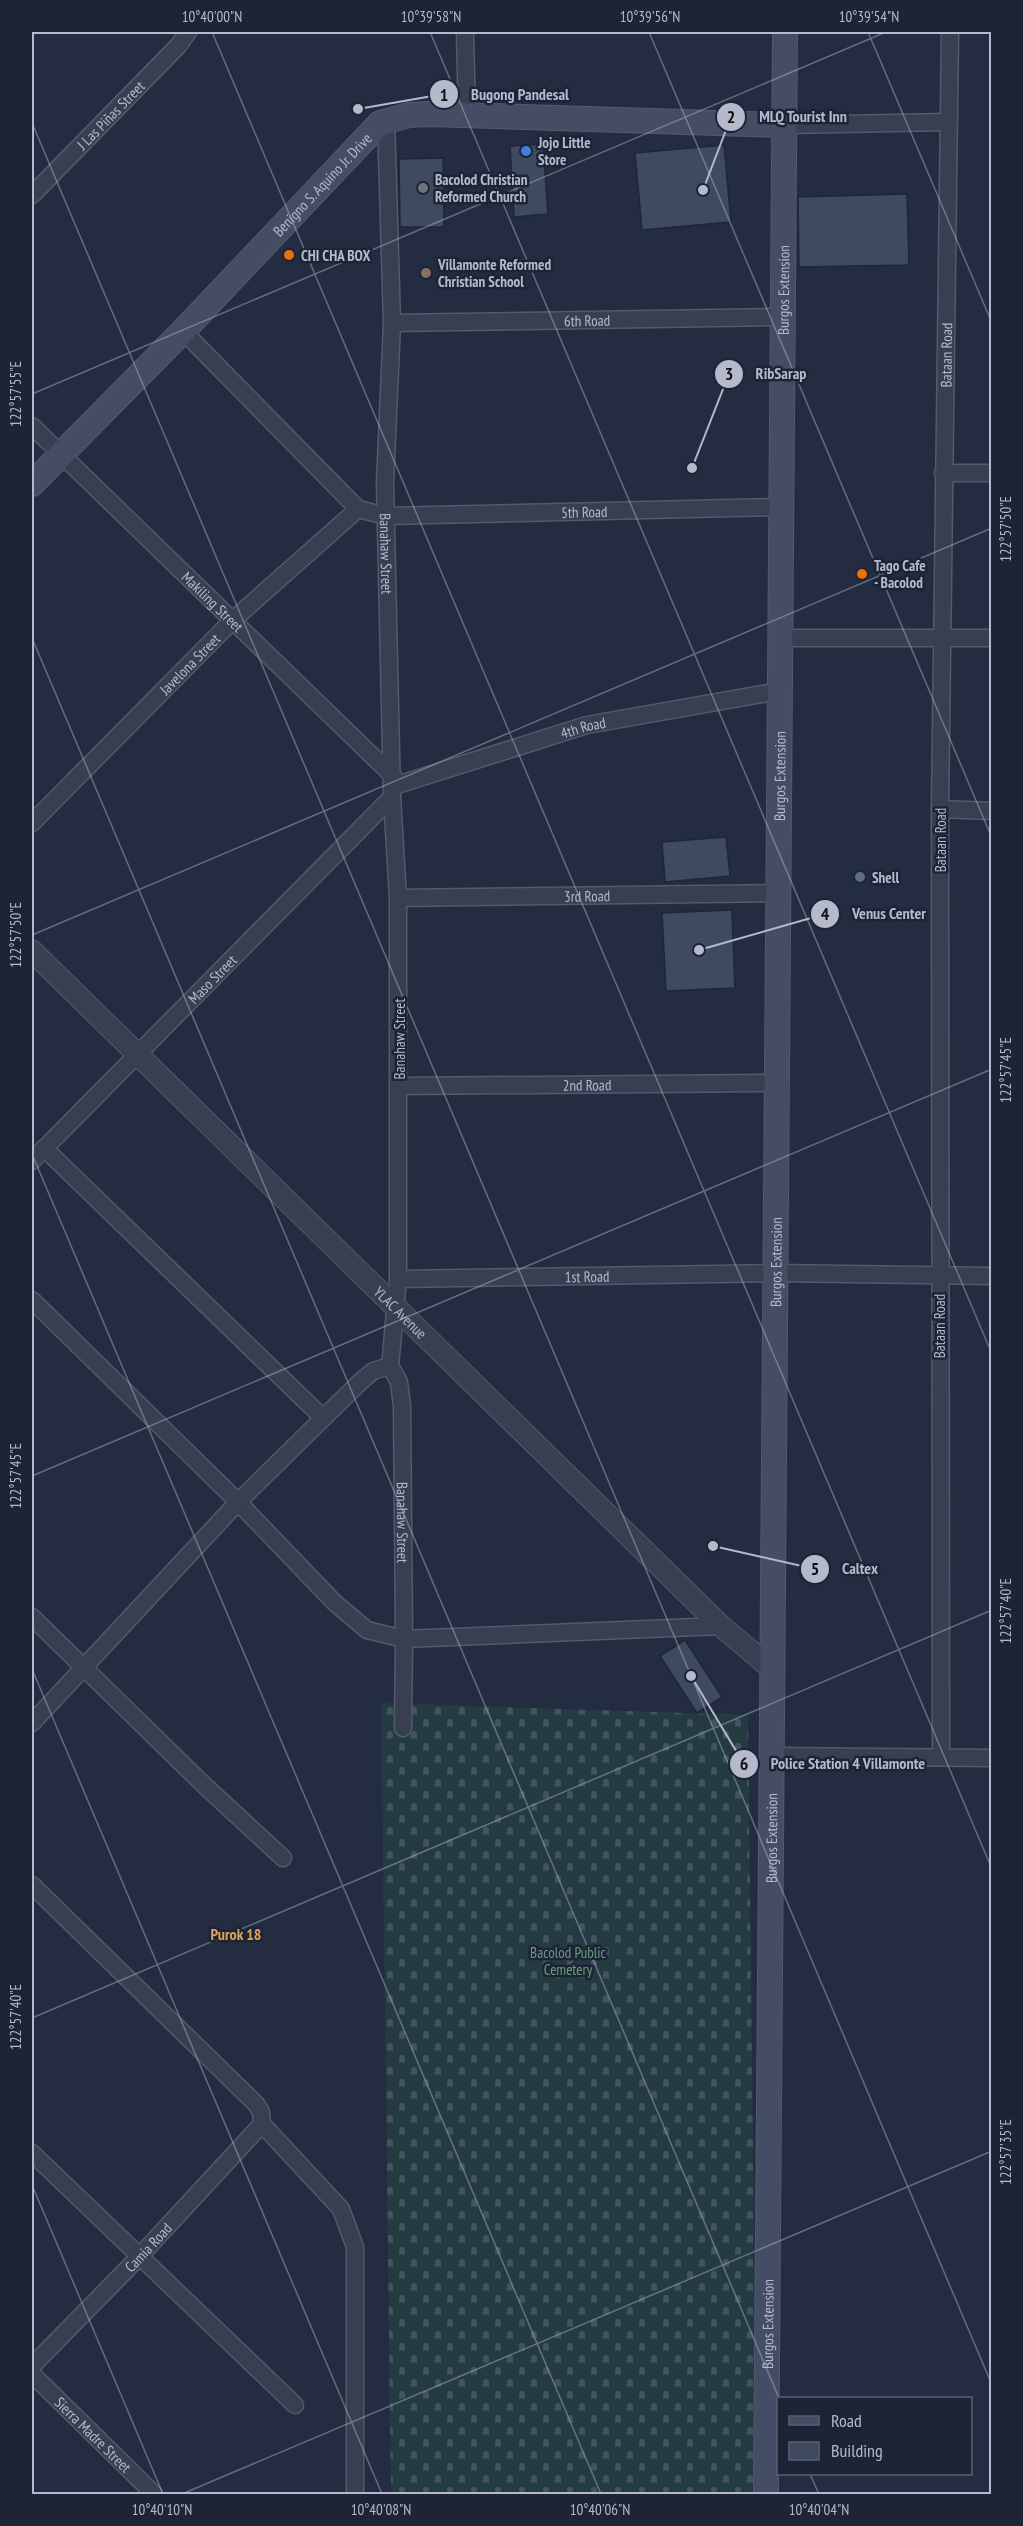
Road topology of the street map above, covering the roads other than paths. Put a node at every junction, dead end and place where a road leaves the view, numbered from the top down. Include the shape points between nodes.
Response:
1 (188, 32) edge
2 (465, 32) edge
3 (784, 32) edge
4 (950, 32) edge
5 (467, 117) junction
6 (386, 120) junction
7 (949, 122) junction
8 (784, 125) junction
9 (32, 195) edge
10 (782, 317) junction
11 (392, 323) junction
12 (183, 332) junction
13 (32, 426) edge
14 (61, 455) junction
15 (943, 473) junction
16 (992, 473) edge
17 (32, 484) edge
18 (780, 507) junction
19 (358, 509) junction
20 (386, 516) junction
21 (234, 619) junction
22 (942, 637) junction
23 (780, 638) junction
24 (992, 638) edge
25 (779, 691) junction
26 (393, 786) junction
27 (940, 809) junction
28 (992, 811) edge
29 (32, 823) edge
30 (776, 893) junction
31 (398, 898) junction
32 (32, 951) edge
33 (136, 1054) junction
34 (775, 1083) junction
35 (399, 1086) junction
36 (44, 1148) junction
37 (32, 1161) edge
38 (775, 1273) junction
39 (939, 1276) junction
40 (992, 1276) edge
41 (398, 1279) junction
42 (32, 1300) edge
43 (397, 1312) junction
44 (390, 1365) junction
45 (323, 1419) junction
46 (238, 1502) junction
47 (32, 1617) edge
48 (721, 1626) junction
49 (404, 1639) junction
50 (84, 1668) junction
51 (772, 1669) junction
52 (32, 1723) edge
53 (403, 1728) dead end
54 (771, 1756) junction
55 (941, 1757) junction
56 (992, 1758) edge
57 (283, 1858) dead end
58 (32, 1885) edge
59 (262, 2124) junction
60 (32, 2153) edge
61 (138, 2258) junction
62 (32, 2366) edge
63 (32, 2374) edge
64 (295, 2405) dead end
65 (154, 2494) edge
66 (356, 2494) edge
67 (766, 2494) edge

1 - 9 street, J Las Piñas Street
2 - 5 street
3 - 8 main road, Burgos Extension
4 - 7 street, Bataan Road
5 - 6 main road, Benigno S. Aquino Jr. Drive via 429,114
5 - 8 main road, Benigno S. Aquino Jr. Drive
6 - 11 street, Banahaw Street
6 - 12 main road, Benigno S. Aquino Jr. Drive via 373,128
7 - 8 street
7 - 15 street, Bataan Road
8 - 10 main road, Burgos Extension
10 - 11 street, 6th Road
10 - 18 main road, Burgos Extension
11 - 20 street, Banahaw Street
12 - 14 main road, Benigno S. Aquino Jr. Drive
12 - 19 street
13 - 14 street, Makiling Street
14 - 17 main road, Benigno S. Aquino Jr. Drive
14 - 21 street, Makiling Street
15 - 16 street
15 - 22 street, Bataan Road
18 - 20 street, 5th Road
18 - 23 main road, Burgos Extension
19 - 20 street
19 - 21 street, Javelona Street
20 - 26 street, Banahaw Street
21 - 26 street, Makiling Street
21 - 29 street, Javelona Street
22 - 23 street
22 - 24 street
22 - 27 street, Bataan Road
23 - 25 main road, Burgos Extension
25 - 26 street, 4th Road via 586,725
25 - 30 main road, Burgos Extension
26 - 31 street, Banahaw Street
26 - 33 street, Maso Street
27 - 28 street
27 - 39 street, Bataan Road
30 - 31 street, 3rd Road
30 - 34 main road, Burgos Extension
31 - 35 street, Banahaw Street
32 - 33 street, YLAC Avenue
33 - 36 street, Maso Street
33 - 43 street, YLAC Avenue
34 - 35 street, 2nd Road
34 - 38 main road, Burgos Extension
35 - 41 street, Banahaw Street
36 - 37 street, Maso Street
36 - 45 street
38 - 39 street, 1st Road
38 - 41 street, 1st Road
38 - 51 main road, Burgos Extension
39 - 40 street, 1st Road
39 - 55 street, Bataan Road
41 - 43 street, Banahaw Street
42 - 46 street
43 - 44 street, Banahaw Street
43 - 48 street, YLAC Avenue
44 - 45 street via 373,1371
44 - 49 street, Banahaw Street via 399,1382 402,1406
45 - 46 street
46 - 49 street via 310,1578 367,1630
46 - 50 street
47 - 50 street
48 - 49 street
48 - 51 street, YLAC Avenue
49 - 53 street, Banahaw Street
50 - 52 street
50 - 57 street
51 - 54 main road, Burgos Extension
54 - 55 street
54 - 67 main road, Burgos Extension
55 - 56 street
58 - 59 street via 256,2104
59 - 61 street, Camia Road
59 - 66 street via 341,2209 355,2247
60 - 61 street
61 - 62 street, Camia Road
61 - 64 street
63 - 65 street, Sierra Madre Street

